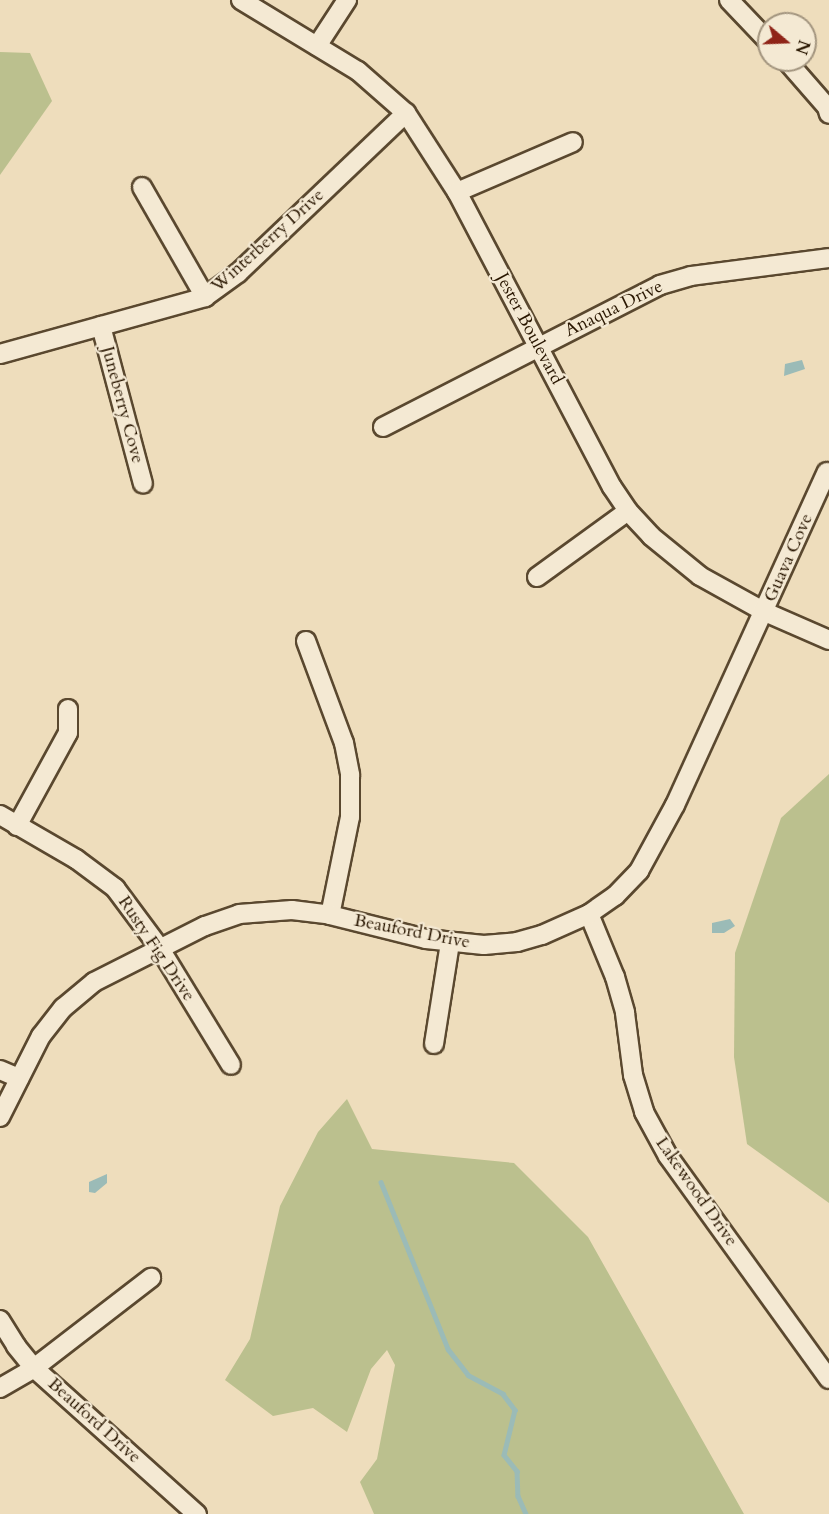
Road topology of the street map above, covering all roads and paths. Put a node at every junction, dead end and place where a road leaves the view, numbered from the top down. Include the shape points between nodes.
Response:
1 (241, 0) edge
2 (347, 0) edge
3 (729, 0) edge
4 (757, 29) edge
5 (317, 46) junction
6 (796, 72) edge
7 (828, 108) edge
8 (406, 113) junction
9 (573, 142) dead end
10 (142, 187) dead end
11 (457, 192) junction
12 (829, 258) edge
13 (205, 297) junction
14 (101, 326) junction
15 (537, 346) junction
16 (0, 354) edge
17 (383, 426) dead end
18 (827, 472) dead end
19 (143, 484) dead end
20 (628, 511) junction
21 (537, 577) dead end
22 (765, 612) junction
23 (829, 640) edge
24 (306, 641) dead end
25 (68, 709) dead end
26 (0, 815) edge
27 (17, 826) junction
28 (589, 914) junction
29 (330, 915) junction
30 (450, 943) junction
31 (159, 947) junction
32 (434, 1044) dead end
33 (231, 1065) dead end
34 (0, 1070) edge
35 (19, 1078) junction
36 (0, 1117) edge
37 (151, 1278) dead end
38 (0, 1320) edge
39 (34, 1368) junction
40 (829, 1379) edge
41 (0, 1389) edge
42 (197, 1514) edge

1 - 5 street, Jester Boulevard
2 - 5 street
3 - 4 street
5 - 8 street, Jester Boulevard via 358,71
6 - 7 street
8 - 11 street, Jester Boulevard
8 - 13 street, Winterberry Drive via 238,273
9 - 11 street
10 - 13 street
11 - 15 street, Jester Boulevard
12 - 15 street, Anaqua Drive via 691,276 660,285
13 - 14 street, Winterberry Drive
14 - 16 street, Winterberry Drive
14 - 19 street, Juneberry Cove
15 - 17 street, Anaqua Drive
15 - 20 street, Jester Boulevard
18 - 22 street, Guava Cove
20 - 21 street
20 - 22 street, Jester Boulevard via 651,536 700,576
22 - 23 street, Jester Boulevard
22 - 28 street, Beauford Drive via 639,871 615,896
24 - 29 street via 344,744 350,775 350,817
25 - 27 street via 68,734
26 - 27 street, Rusty Fig Drive
27 - 31 street, Rusty Fig Drive via 115,888
28 - 30 street, Beauford Drive via 517,942
28 - 40 street, Lakewood Drive via 625,1013 633,1075 644,1112 668,1156
29 - 30 street, Beauford Drive
29 - 31 street, Beauford Drive via 292,910 239,914
30 - 32 street
31 - 33 street, Rusty Fig Drive
31 - 35 street, Beauford Drive via 94,982 63,1008 41,1036
34 - 35 street
35 - 36 street, Beauford Drive
37 - 39 street
38 - 39 street, Beauford Drive
39 - 41 street
39 - 42 street, Beauford Drive

